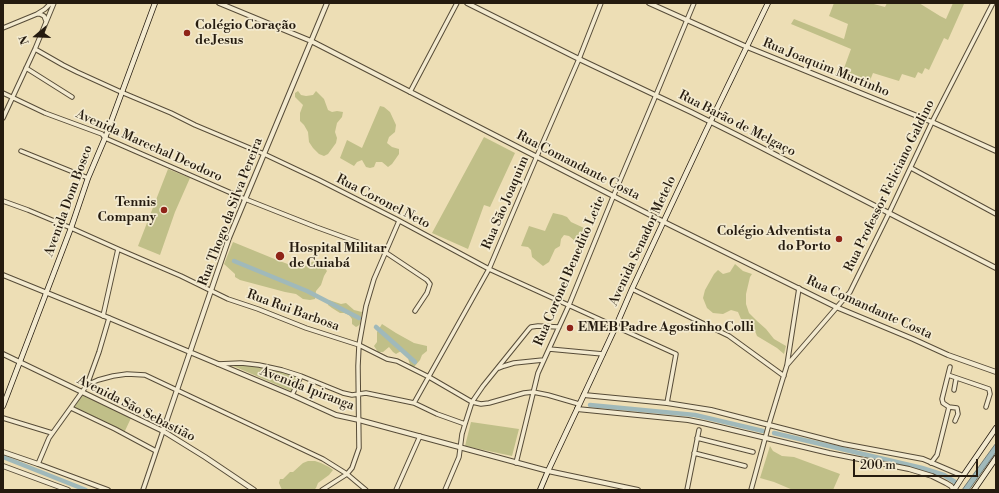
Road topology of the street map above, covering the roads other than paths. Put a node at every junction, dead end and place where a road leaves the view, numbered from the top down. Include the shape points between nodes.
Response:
1 (52, 3) edge
2 (155, 3) edge
3 (219, 3) edge
4 (327, 3) edge
5 (457, 3) edge
6 (467, 3) edge
7 (601, 3) edge
8 (649, 3) edge
9 (694, 3) edge
10 (768, 3) edge
11 (993, 3) edge
12 (37, 14) junction
13 (687, 20) junction
14 (46, 22) junction
15 (3, 28) edge
16 (311, 41) junction
17 (747, 47) junction
18 (35, 49) junction
19 (579, 59) junction
20 (26, 68) junction
21 (121, 92) junction
22 (410, 92) junction
23 (3, 93) edge
24 (656, 95) junction
25 (72, 96) dead end
26 (12, 97) junction
27 (3, 118) edge
28 (711, 122) junction
29 (932, 122) junction
30 (105, 138) junction
31 (21, 150) dead end
32 (996, 151) edge
33 (264, 154) junction
34 (536, 156) junction
35 (911, 168) junction
36 (88, 178) junction
37 (613, 195) junction
38 (245, 199) junction
39 (3, 201) edge
40 (889, 213) junction
41 (996, 214) edge
42 (399, 221) junction
43 (664, 222) junction
44 (71, 228) junction
45 (118, 249) junction
46 (385, 252) junction
47 (996, 268) edge
48 (489, 269) junction
49 (3, 275) edge
50 (799, 288) junction
51 (632, 289) junction
52 (211, 291) junction
53 (46, 293) junction
54 (569, 305) junction
55 (836, 307) junction
56 (415, 311) dead end
57 (103, 316) junction
58 (109, 318) junction
59 (616, 326) junction
60 (559, 327) junction
61 (359, 345) junction
62 (549, 349) junction
63 (190, 352) junction
64 (3, 354) edge
65 (603, 354) junction
66 (543, 360) junction
67 (19, 363) junction
68 (217, 364) junction
69 (787, 365) junction
70 (950, 367) dead end
71 (497, 370) junction
72 (996, 372) edge
73 (301, 376) junction
74 (784, 376) junction
75 (948, 376) junction
76 (429, 377) junction
77 (956, 379) junction
78 (87, 385) junction
79 (177, 390) junction
80 (954, 390) dead end
81 (82, 392) junction
82 (533, 392) junction
83 (359, 394) junction
84 (292, 395) junction
85 (584, 395) junction
86 (472, 402) junction
87 (414, 403) junction
88 (667, 403) junction
89 (579, 404) junction
90 (3, 406) edge
91 (949, 407) junction
92 (986, 407) dead end
93 (71, 408) junction
94 (577, 409) junction
95 (3, 418) edge
96 (359, 420) junction
97 (955, 421) dead end
98 (464, 424) junction
99 (769, 424) junction
100 (996, 428) edge
101 (699, 430) dead end
102 (163, 431) junction
103 (52, 433) junction
104 (420, 436) junction
105 (697, 438) junction
106 (765, 438) junction
107 (461, 447) junction
108 (156, 451) junction
109 (3, 452) edge
110 (753, 452) dead end
111 (694, 453) junction
112 (996, 458) edge
113 (516, 463) junction
114 (931, 463) junction
115 (38, 464) junction
116 (3, 466) edge
117 (745, 466) dead end
118 (548, 471) junction
119 (347, 474) junction
120 (963, 476) junction
121 (629, 489) edge
122 (752, 489) edge
123 (68, 490) edge
124 (108, 490) edge
125 (143, 490) edge
126 (254, 490) edge
127 (322, 490) edge
128 (366, 490) edge
129 (396, 490) edge
130 (445, 490) edge
131 (540, 490) edge
132 (638, 490) edge
133 (687, 490) edge
134 (954, 490) edge
135 (974, 490) edge

1 - 12 street
1 - 14 street
2 - 21 main road, Avenida Dom Bosco
3 - 16 street, Rua Comandante Costa
4 - 16 street, Rua Thogo da Silva Pereira
5 - 22 street
6 - 19 street, Rua Barão de Melgaço
7 - 19 street, Rua São Joaquim
8 - 13 street, Rua Joaquim Murtinho
9 - 13 street, Rua Coronel Benedito Leite
10 - 17 main road, Avenida Senador Metelo
11 - 29 street, Rua Professor Feliciano Galdino
12 - 14 street via 44,16
12 - 15 street
13 - 17 street, Rua Joaquim Murtinho
13 - 24 street, Rua Coronel Benedito Leite
14 - 18 street
16 - 22 street, Rua Comandante Costa
16 - 33 street, Rua Thogo da Silva Pereira
17 - 28 main road, Avenida Senador Metelo
17 - 29 street, Rua Joaquim Murtinho
18 - 20 street
18 - 21 street, Rua Coronel Neto
19 - 24 street, Rua Barão de Melgaço
19 - 34 street, Rua São Joaquim
20 - 25 street
20 - 26 street
21 - 30 main road, Avenida Dom Bosco
21 - 33 street, Rua Coronel Neto
22 - 34 street, Rua Comandante Costa
23 - 26 street, Avenida Marechal Deodoro
24 - 28 street, Rua Barão de Melgaço
24 - 37 street, Rua Coronel Benedito Leite
26 - 27 street
26 - 30 street, Avenida Marechal Deodoro via 45,113 102,134
28 - 40 street, Rua Barão de Melgaço
28 - 43 main road, Avenida Senador Metelo
29 - 32 street, Rua Joaquim Murtinho
29 - 35 street, Rua Professor Feliciano Galdino
30 - 36 main road, Avenida Dom Bosco
30 - 38 street, Avenida Marechal Deodoro
31 - 36 street
33 - 38 street, Rua Thogo da Silva Pereira
33 - 42 street, Rua Coronel Neto
34 - 37 street, Rua Comandante Costa
34 - 48 street, Rua São Joaquim
35 - 40 street, Rua Professor Feliciano Galdino
35 - 41 street
36 - 44 main road, Avenida Dom Bosco
37 - 43 street, Rua Comandante Costa
37 - 54 street, Rua Coronel Benedito Leite
38 - 46 street, Avenida Marechal Deodoro
38 - 52 street, Rua Thogo da Silva Pereira
39 - 44 street, Rua Rui Barbosa
40 - 47 street, Rua Barão de Melgaço
40 - 55 street, Rua Professor Feliciano Galdino via 850,292
42 - 46 street
42 - 48 street, Rua Coronel Neto
43 - 50 street, Rua Comandante Costa
43 - 51 main road, Avenida Senador Metelo
44 - 45 street, Rua Rui Barbosa
44 - 53 main road, Avenida Dom Bosco
45 - 52 street, Rua Rui Barbosa
45 - 57 street
46 - 56 street, Avenida Marechal Deodoro via 430,284
46 - 61 street via 366,306
48 - 54 street, Rua Coronel Neto
48 - 76 street, Rua São Joaquim
49 - 53 street, Avenida Ipiranga
50 - 55 street, Rua Comandante Costa
50 - 69 street
51 - 59 main road, Avenida Senador Metelo
51 - 74 street via 729,336
52 - 61 street, Rua Rui Barbosa via 306,328
52 - 63 street, Rua Thogo da Silva Pereira
53 - 57 street, Avenida Ipiranga
53 - 67 main road, Avenida Dom Bosco
54 - 59 street, Rua Coronel Neto
54 - 60 street, Rua Coronel Benedito Leite
55 - 69 street, Rua Professor Feliciano Galdino
55 - 72 street, Rua Comandante Costa via 948,355
57 - 58 street, Avenida Ipiranga
58 - 63 street, Avenida Ipiranga
58 - 78 street
59 - 65 main road, Avenida Senador Metelo
59 - 88 street, Rua Coronel Neto via 676,354
60 - 62 street, Rua Coronel Benedito Leite
60 - 71 street via 532,328
61 - 76 street, Rua Rui Barbosa
61 - 83 street
62 - 65 street
62 - 66 street, Rua Coronel Benedito Leite
63 - 68 street, Avenida Ipiranga
63 - 79 street, Rua Thogo da Silva Pereira
64 - 67 street, Avenida São Sebastião
65 - 85 main road, Avenida Senador Metelo
66 - 71 street via 514,363
66 - 82 street, Rua Coronel Benedito Leite
67 - 81 street, Avenida São Sebastião
67 - 90 main road, Avenida Dom Bosco
68 - 73 street via 234,362 259,365
68 - 84 street, Avenida Ipiranga
69 - 74 street
70 - 75 street
71 - 86 street
73 - 83 street via 343,393
73 - 84 street
74 - 99 street
75 - 77 street
75 - 91 street via 942,399
76 - 86 street, Rua Rui Barbosa
76 - 87 street, Rua São Joaquim
77 - 80 street
77 - 92 street via 989,389
78 - 79 street via 106,378 141,374
78 - 81 street
79 - 102 street, Rua Thogo da Silva Pereira
79 - 119 street via 323,459
81 - 93 street
81 - 102 street, Avenida São Sebastião
82 - 86 street, Rua Rui Barbosa via 489,403
82 - 89 street, Rua Rui Barbosa
82 - 113 street, Rua Coronel Benedito Leite
83 - 87 street via 366,393
83 - 96 street
84 - 96 street, Avenida Ipiranga via 336,415
85 - 88 street
85 - 89 main road, Avenida Senador Metelo
86 - 98 street
87 - 98 street
88 - 99 street via 711,410
89 - 94 main road, Avenida Senador Metelo
91 - 97 street via 957,408
91 - 114 street via 937,455
93 - 103 street
93 - 108 street
94 - 106 street via 688,420
94 - 118 main road, Avenida Senador Metelo
95 - 103 street
96 - 104 street, Avenida Ipiranga
96 - 119 street via 359,448 352,468
98 - 107 street
99 - 106 street
99 - 114 street via 843,444 912,456
100 - 120 main road
101 - 105 street
102 - 108 street
102 - 126 street, Avenida São Sebastião
103 - 115 street
104 - 107 street, Avenida Ipiranga
104 - 129 street
105 - 110 street
105 - 111 street
106 - 122 street
106 - 134 street via 909,469 932,476
107 - 113 street, Avenida Ipiranga
107 - 130 street
108 - 125 street
109 - 115 street
111 - 117 street
111 - 133 street
112 - 135 main road
113 - 118 street, Avenida Ipiranga
114 - 120 street
115 - 124 street
116 - 123 street
118 - 121 street, Avenida Ipiranga
118 - 131 main road, Avenida Senador Metelo
119 - 127 street
119 - 128 street
120 - 134 main road
121 - 132 street, Avenida Ipiranga

